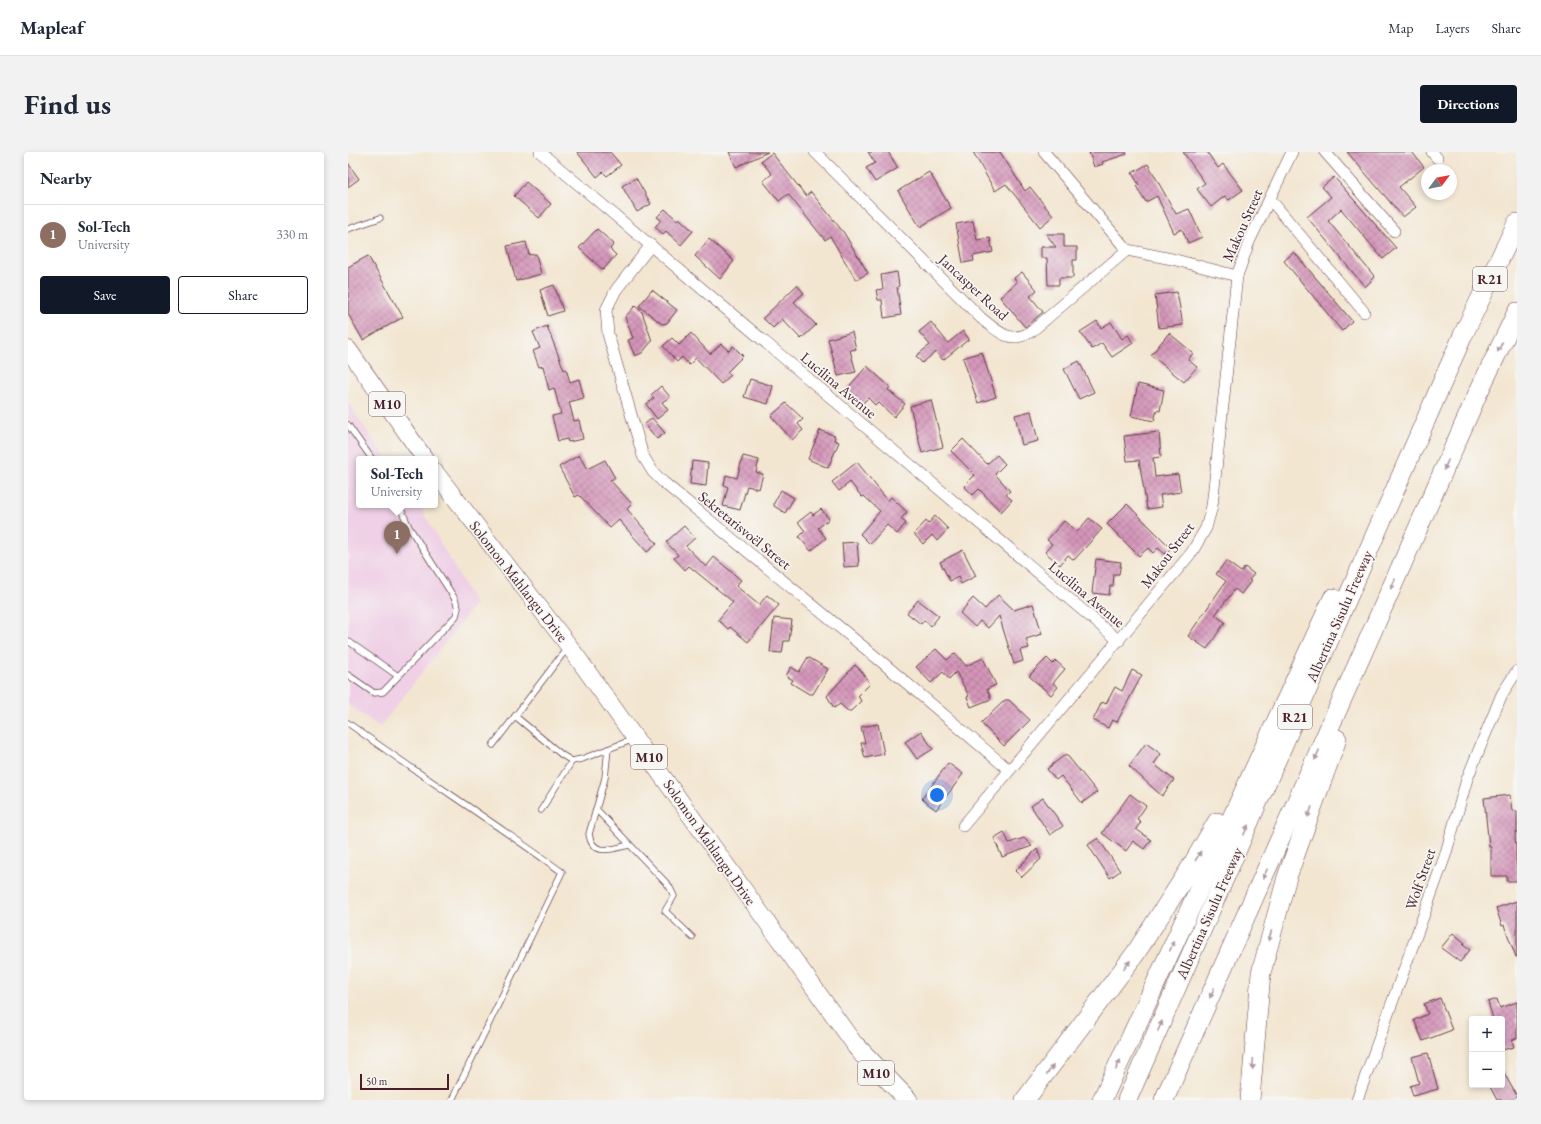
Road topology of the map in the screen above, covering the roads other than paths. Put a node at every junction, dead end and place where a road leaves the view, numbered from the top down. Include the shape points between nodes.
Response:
1 (540, 152) edge
2 (814, 152) edge
3 (1044, 152) edge
4 (1292, 152) edge
5 (1325, 152) edge
6 (1270, 199) junction
7 (380, 218) dead end
8 (1517, 223) edge
9 (348, 229) edge
10 (1394, 232) dead end
11 (651, 245) junction
12 (1127, 250) junction
13 (1237, 276) junction
14 (1364, 312) dead end
15 (1517, 312) edge
16 (1463, 335) junction
17 (348, 349) edge
18 (348, 425) edge
19 (370, 456) edge
20 (423, 456) edge
21 (438, 476) edge
22 (400, 508) edge
23 (1322, 622) junction
24 (1373, 630) junction
25 (1119, 640) junction
26 (348, 641) edge
27 (569, 646) junction
28 (1517, 671) edge
29 (348, 675) edge
30 (398, 676) junction
31 (515, 716) junction
32 (348, 723) edge
33 (636, 738) junction
34 (492, 745) dead end
35 (608, 749) junction
36 (572, 761) junction
37 (1009, 770) junction
38 (596, 809) junction
39 (540, 810) dead end
40 (963, 826) dead end
41 (629, 845) junction
42 (692, 937) dead end
43 (856, 1046) junction
44 (452, 1100) edge
45 (895, 1100) edge
46 (908, 1100) edge
47 (1025, 1100) edge
48 (1102, 1100) edge
49 (1127, 1100) edge
50 (1164, 1100) edge
51 (1250, 1100) edge
52 (1357, 1100) edge

1 - 11 street, Lucilina Avenue
2 - 12 street, Jancasper Road via 981,318 1004,335 1018,338 1032,331
3 - 12 street
4 - 6 street, Makou Street
5 - 10 street
6 - 13 street, Makou Street via 1249,242
6 - 14 street
7 - 9 lane
8 - 16 highway, Albertina Sisulu Freeway / R21
11 - 25 street, Lucilina Avenue
11 - 37 street, Sekretarisvoël Street via 616,290 606,310 608,334 643,456 648,464 663,482
12 - 13 street
13 - 25 street, Makou Street via 1209,519 1192,552
15 -> 24 highway, R21 via 1478,393
16 - 23 highway via 1433,382
49 -> 16 highway, Albertina Sisulu Freeway / R21
17 - 20 main road, M10
18 - 19 lane
21 - 27 main road, Solomon Mahlangu Drive / M10
22 - 30 lane via 458,608 456,616
47 -> 23 highway via 1135,954 1188,872 1215,827 1299,660
48 -> 23 highway
24 -> 50 highway, R21
24 -> 51 highway via 1368,652 1287,877 1270,936 1261,973
25 - 37 street, Makou Street
26 - 30 lane
27 - 31 lane
27 - 33 main road, Solomon Mahlangu Drive / M10
28 - 52 street, Wolf Street via 1502,694 1466,779 1445,856
29 - 30 lane via 374,693 384,692
31 - 34 lane
31 - 36 lane
32 - 44 lane via 562,872
33 - 35 lane
33 - 43 main road, Solomon Mahlangu Drive / M10
35 - 36 lane
35 - 38 lane via 605,778
36 - 39 lane
37 - 40 street, Makou Street
38 - 41 lane
38 - 41 lane via 590,834 590,841 594,846 607,850
41 - 42 lane via 669,886 674,896 665,911
43 - 45 main road, Solomon Mahlangu Drive / M10
43 - 46 highway

